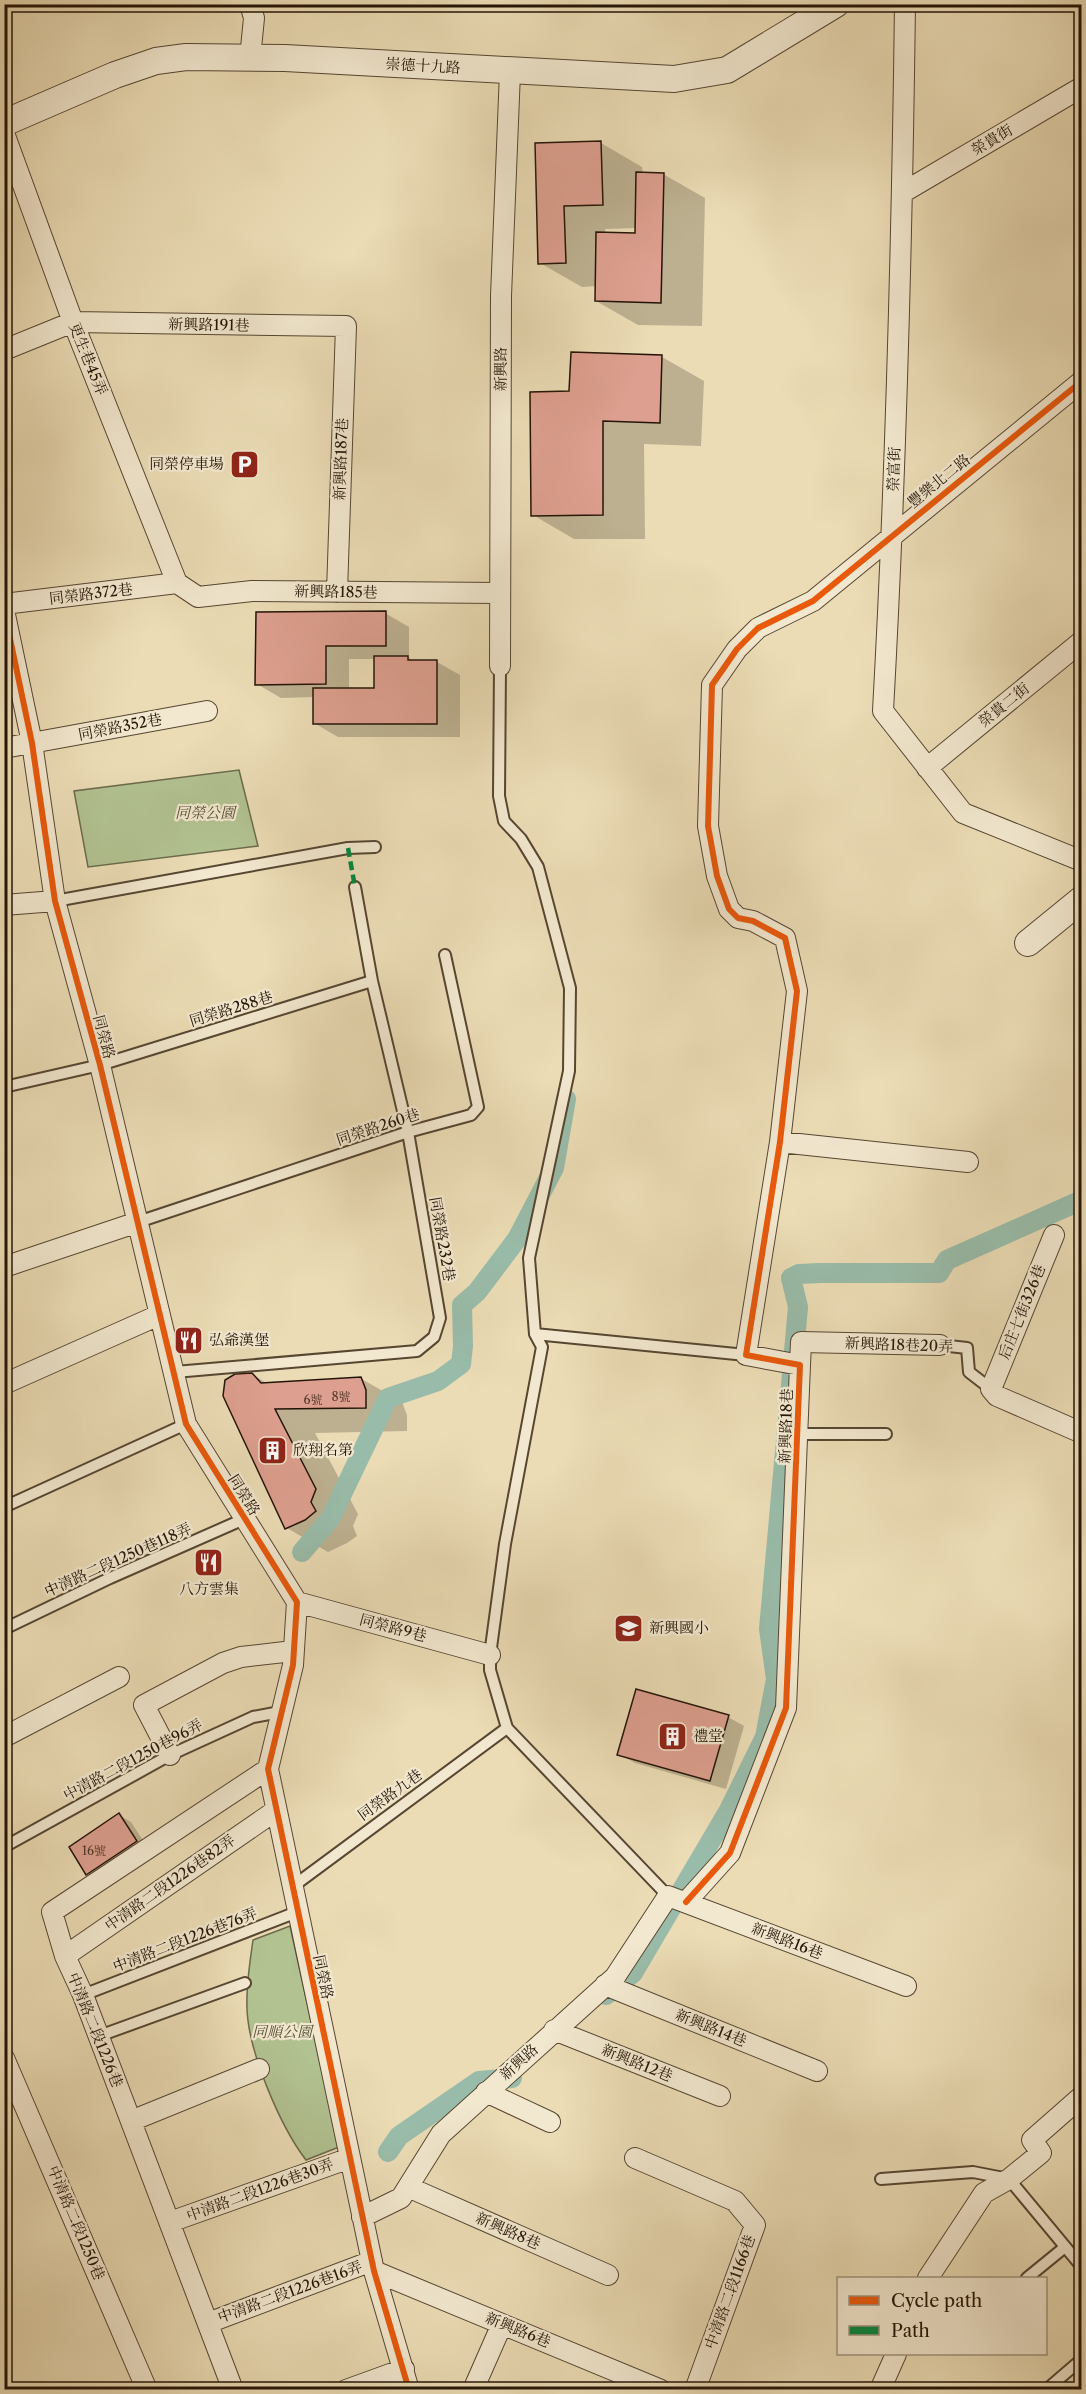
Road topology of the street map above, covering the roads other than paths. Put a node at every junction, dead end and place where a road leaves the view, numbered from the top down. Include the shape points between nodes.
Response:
1 (250, 4) edge
2 (836, 4) edge
3 (905, 4) edge
4 (250, 58) junction
5 (510, 72) junction
6 (1082, 87) edge
7 (4, 123) edge
8 (4, 133) edge
9 (902, 193) junction
10 (73, 322) junction
11 (346, 326) joint
12 (4, 350) edge
13 (1082, 381) edge
14 (893, 535) junction
15 (177, 583) junction
16 (337, 592) junction
17 (500, 593) junction
18 (4, 604) edge
19 (4, 610) edge
20 (1082, 641) edge
21 (500, 666) joint
22 (207, 711) dead end
23 (32, 743) junction
24 (4, 748) edge
25 (927, 768) junction
26 (375, 847) dead end
27 (1082, 861) edge
28 (355, 887) dead end
29 (1082, 899) edge
30 (55, 901) junction
31 (4, 905) edge
32 (1028, 943) dead end
33 (445, 955) dead end
34 (372, 981) junction
35 (100, 1065) junction
36 (4, 1087) edge
37 (408, 1132) junction
38 (780, 1142) junction
39 (968, 1162) dead end
40 (138, 1222) junction
41 (1054, 1235) dead end
42 (4, 1267) edge
43 (159, 1315) junction
44 (535, 1334) junction
45 (940, 1345) joint
46 (746, 1355) junction
47 (800, 1365) junction
48 (175, 1372) junction
49 (4, 1384) edge
50 (991, 1389) junction
51 (186, 1424) junction
52 (1082, 1433) edge
53 (798, 1434) junction
54 (886, 1434) dead end
55 (4, 1507) edge
56 (244, 1519) junction
57 (297, 1602) junction
58 (4, 1629) edge
59 (293, 1651) junction
60 (490, 1655) junction
61 (119, 1677) dead end
62 (280, 1712) junction
63 (507, 1728) junction
64 (4, 1737) edge
65 (170, 1755) junction
66 (268, 1769) junction
67 (275, 1810) junction
68 (4, 1847) edge
69 (291, 1887) junction
70 (677, 1899) junction
71 (297, 1912) junction
72 (65, 1956) junction
73 (245, 1983) dead end
74 (605, 1985) junction
75 (906, 1986) dead end
76 (83, 1995) junction
77 (554, 2030) junction
78 (99, 2036) junction
79 (4, 2058) edge
80 (259, 2069) dead end
81 (817, 2071) dead end
82 (486, 2092) junction
83 (720, 2096) dead end
84 (1082, 2096) edge
85 (131, 2121) junction
86 (550, 2122) dead end
87 (350, 2158) junction
88 (634, 2158) dead end
89 (881, 2179) dead end
90 (1009, 2179) junction
91 (408, 2187) junction
92 (362, 2217) junction
93 (170, 2223) junction
94 (1082, 2248) edge
95 (1069, 2251) junction
96 (373, 2266) junction
97 (1082, 2267) edge
98 (608, 2275) dead end
99 (929, 2277) edge
100 (1029, 2277) edge
101 (208, 2323) junction
102 (502, 2324) junction
103 (896, 2355) edge
104 (1082, 2359) edge
105 (404, 2369) junction
106 (147, 2390) edge
107 (233, 2390) edge
108 (346, 2390) edge
109 (410, 2390) edge
110 (473, 2390) edge
111 (661, 2390) edge
112 (694, 2390) edge
113 (880, 2390) edge
114 (1046, 2390) edge

1 - 4 street via 254,18
2 - 5 street, 崇德十九路 via 727,70 674,79
3 - 9 street, 榮富街
4 - 5 street, 崇德十九路
4 - 7 street, 崇德十九路 via 186,57 156,61
5 - 17 street, 新興路 via 501,296
6 - 9 street, 榮貴街
8 - 10 street, 更生巷45弄
9 - 14 street, 榮富街
10 - 11 street, 新興路191巷
10 - 12 street
10 - 15 street, 更生巷45弄
11 - 16 street, 新興路187巷
13 - 14 street, 豐樂北二路
14 - 25 street, 榮富街 via 883,711
14 - 38 street, 豐樂北二路 via 813,602 758,628 711,685 708,826 717,876 729,909 738,918 753,921 785,938 797,991
15 - 16 street, 新興路185巷 via 198,597 252,591
15 - 18 street, 同榮路372巷
16 - 17 street, 新興路185巷
17 - 21 street, 新興路
19 - 23 street, 同榮路
20 - 25 street, 榮貴二街
21 - 44 lane via 499,796 504,821 538,867 570,988 569,1071 529,1258
22 - 23 street, 同榮路352巷
23 - 24 street, 同榮路352巷
23 - 30 street, 同榮路
25 - 27 street, 榮富街 via 963,813
26 - 30 lane via 348,848
28 - 34 lane, 同榮路232巷
29 - 32 street
30 - 31 street
30 - 35 street, 同榮路
33 - 37 lane, 同榮路260巷 via 478,1107 471,1115
34 - 35 lane, 同榮路288巷
34 - 37 lane, 同榮路232巷
35 - 36 lane, 同榮路288巷
35 - 40 street, 同榮路
37 - 40 lane, 同榮路260巷
37 - 48 lane, 同榮路232巷 via 440,1318 434,1337 417,1351
38 - 39 street
38 - 46 street
40 - 42 street
40 - 43 street, 同榮路
41 - 50 street, 后庄七街326巷
43 - 48 street, 同榮路
43 - 49 street
44 - 46 lane
44 - 60 lane via 543,1347 506,1544
45 - 47 street, 新興路18巷20弄 via 801,1342
45 - 50 lane, 新興路18巷20弄 via 967,1348 969,1372
46 - 47 street
47 - 53 street, 新興路18巷
48 - 51 street, 同榮路
50 - 52 street via 997,1396
51 - 55 lane
51 - 56 street, 同榮路
53 - 54 lane
53 - 70 street, 新興路18巷 via 786,1708 730,1853
56 - 57 street, 同榮路
56 - 58 lane, 中清路二段1250巷118弄
57 - 59 street, 同榮路
57 - 60 street, 同榮路9巷
59 - 62 street, 同榮路
59 - 65 street via 223,1663 144,1705
60 - 63 lane via 490,1670
61 - 64 street
62 - 65 lane, 中清路二段1250巷96弄 via 253,1717
62 - 66 street, 同榮路
63 - 69 lane, 同榮路九巷
63 - 70 lane
65 - 68 lane, 中清路二段1250巷96弄
66 - 67 street, 同榮路
66 - 72 street, 中清路二段1226巷 via 52,1912
67 - 69 street, 同榮路
67 - 72 street, 中清路二段1226巷82弄
69 - 71 street, 同榮路
70 - 74 street, 新興路
70 - 75 street, 新興路16巷
71 - 76 lane, 中清路二段1226巷76弄
71 - 87 street, 同榮路
72 - 76 street, 中清路二段1226巷
73 - 78 lane
74 - 77 street, 新興路
74 - 81 street, 新興路14巷
76 - 78 street, 中清路二段1226巷
77 - 82 street, 新興路
77 - 83 street, 新興路12巷
78 - 85 street, 中清路二段1226巷
79 - 106 street, 中清路二段1250巷
80 - 85 street
82 - 86 street
82 - 91 street, 新興路 via 441,2133
84 - 90 street via 1032,2140 1041,2152
85 - 93 street, 中清路二段1226巷
87 - 92 street, 同榮路
87 - 93 street, 中清路二段1226巷30弄
88 - 112 street, 中清路二段1166巷 via 735,2200 755,2225
89 - 90 lane via 973,2172
90 - 95 lane
90 - 99 street via 984,2193
91 - 92 street, 新興路 via 401,2198
91 - 98 street, 新興路8巷
92 - 96 street, 同榮路
93 - 101 street, 中清路二段1226巷
94 - 95 lane
95 - 97 lane
95 - 100 lane
96 - 101 street, 中清路二段1226巷16弄
96 - 102 street, 新興路6巷
96 - 105 street, 同榮路
101 - 107 street, 中清路二段1226巷
102 - 110 street
102 - 111 street, 新興路6巷
103 - 113 street
104 - 114 lane
105 - 108 street
105 - 109 street, 同榮路

